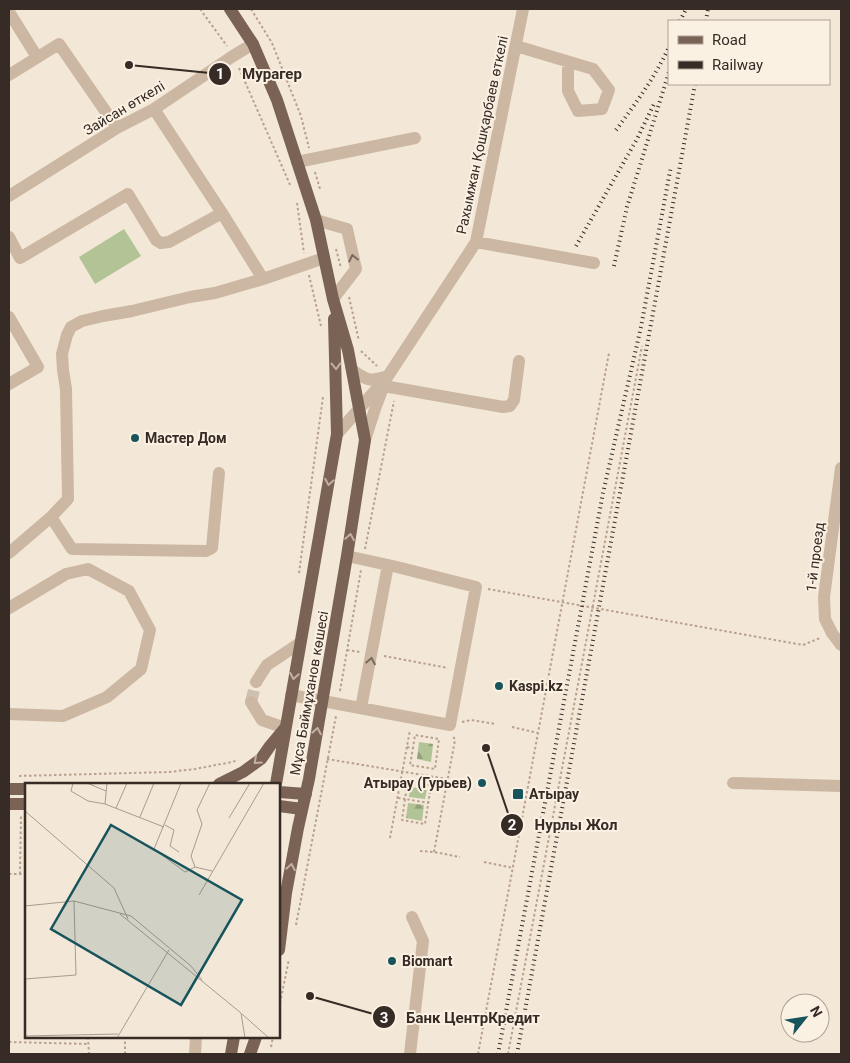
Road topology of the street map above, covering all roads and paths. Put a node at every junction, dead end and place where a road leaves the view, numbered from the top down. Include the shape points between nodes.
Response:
1 (200, 9) edge
2 (230, 9) edge
3 (523, 9) edge
4 (9, 12) edge
5 (253, 44) junction
6 (516, 46) junction
7 (234, 56) junction
8 (37, 57) junction
9 (568, 62) dead end
10 (9, 75) edge
11 (154, 109) junction
12 (117, 128) junction
13 (415, 138) dead end
14 (297, 162) junction
15 (292, 188) dead end
16 (9, 196) edge
17 (296, 197) dead end
18 (222, 213) junction
19 (316, 220) junction
20 (9, 237) edge
21 (476, 242) junction
22 (324, 258) junction
23 (306, 263) junction
24 (594, 263) dead end
25 (263, 280) junction
26 (333, 299) junction
27 (9, 317) edge
28 (322, 328) dead end
29 (642, 346) dead end
30 (609, 353) dead end
31 (519, 361) dead end
32 (352, 370) junction
33 (389, 383) junction
34 (9, 384) edge
35 (323, 395) dead end
36 (359, 408) junction
37 (337, 434) junction
38 (365, 440) junction
39 (841, 468) edge
40 (220, 473) dead end
41 (51, 517) junction
42 (9, 553) edge
43 (347, 556) junction
44 (363, 560) junction
45 (388, 565) junction
46 (299, 572) dead end
47 (476, 587) junction
48 (9, 608) edge
49 (832, 633) junction
50 (300, 643) junction
51 (841, 644) edge
52 (347, 650) dead end
53 (372, 654) junction
54 (460, 671) junction
55 (256, 682) tunnel mouth
56 (291, 695) junction
57 (322, 701) junction
58 (251, 702) dead end
59 (361, 708) junction
60 (9, 714) edge
61 (412, 718) junction
62 (450, 724) junction
63 (496, 724) dead end
64 (285, 728) junction
65 (512, 728) dead end
66 (538, 733) junction
67 (407, 747) junction
68 (413, 748) junction
69 (239, 759) dead end
70 (327, 759) dead end
71 (402, 771) junction
72 (17, 776) dead end
73 (448, 779) junction
74 (221, 783) edge
75 (276, 783) edge
76 (733, 783) dead end
77 (841, 786) edge
78 (9, 789) edge
79 (25, 789) edge
80 (280, 792) edge
81 (306, 794) junction
82 (398, 798) junction
83 (405, 800) junction
84 (428, 803) junction
85 (9, 804) edge
86 (280, 806) edge
87 (24, 807) edge
88 (302, 809) junction
89 (316, 822) dead end
90 (390, 838) dead end
91 (420, 851) dead end
92 (434, 852) junction
93 (460, 857) dead end
94 (484, 862) dead end
95 (513, 868) junction
96 (9, 874) edge
97 (20, 874) junction
98 (25, 874) edge
99 (412, 917) dead end
100 (294, 933) dead end
101 (284, 951) edge
102 (280, 997) edge
103 (88, 1038) edge
104 (125, 1038) edge
105 (196, 1038) edge
106 (234, 1038) edge
107 (256, 1038) edge
108 (273, 1038) edge
109 (9, 1042) edge
110 (89, 1044) junction
111 (271, 1047) dead end
112 (89, 1054) edge
113 (125, 1054) edge
114 (195, 1054) edge
115 (231, 1054) edge
116 (250, 1054) edge
117 (410, 1054) edge
118 (478, 1054) edge
119 (508, 1054) edge

1 - 7 path
2 - 5 main road
3 - 6 street, Рахымжан Қошқарбаев өткелі
4 - 8 street
5 - 7 street, Зайсан өткелі
5 - 14 main road via 278,100
6 - 9 street
6 - 21 street, Рахымжан Қошқарбаев өткелі
7 - 11 street, Зайсан өткелі
7 - 15 path
8 - 10 street
8 - 12 street via 59,44
11 - 12 street, Зайсан өткелі
11 - 18 street
12 - 16 street, Зайсан өткелі
13 - 14 street
14 - 19 main road
17 - 23 path
18 - 20 street via 169,242 161,243 128,194 20,258
18 - 25 street
19 - 22 main road
26 -> 19 street via 356,269 347,229
21 - 24 street
21 - 33 street, Рахымжан Қошқарбаев өткелі
22 - 23 street
22 - 26 main road
23 - 25 street
23 - 28 path
25 - 41 street via 71,326 62,354 66,389 68,499
26 - 32 main road, Мұса Баймұханов көшесі
26 -> 37 main road, Мұса Баймұханов көшесі
27 - 34 street via 38,367
29 - 119 path
30 - 66 path
31 - 33 street via 514,400 510,406
32 - 33 street via 365,379
32 - 36 main road, Мұса Баймұханов көшесі
33 - 36 street, Рахымжан Қошқарбаев өткелі
33 - 38 street via 375,409
33 - 44 path
35 - 46 path
36 - 37 street, Рахымжан Қошқарбаев өткелі
36 - 38 main road, Мұса Баймұханов көшесі
37 -> 50 main road, Мұса Баймұханов көшесі
43 -> 38 main road, Мұса Баймұханов көшесі
39 - 49 street, 1-й проезд via 824,597 825,619
40 - 41 street via 212,548 206,551 72,548
41 - 42 street
43 - 44 street
43 - 57 main road, Мұса Баймұханов көшесі
44 - 45 street
45 - 47 street
45 - 53 street
47 - 49 path via 803,645
47 - 54 street
48 - 60 street via 66,574 88,569 129,591 150,630 141,670 107,697 63,716
49 - 51 street, 1-й проезд
50 - 55 street via 267,665
50 -> 56 main road, Мұса Баймұханов көшесі
52 - 53 path
53 - 54 path
59 -> 53 street
54 - 62 street
56 - 57 street
56 - 64 main road, Мұса Баймұханов көшесі
57 - 59 street
81 -> 57 main road, Мұса Баймұханов көшесі
58 - 64 street via 262,720
59 - 61 street
61 - 62 street
61 - 67 path
62 - 63 path via 471,720
62 - 73 path via 455,740
64 -> 74 main road via 261,759
64 - 75 main road, Мұса Баймұханов көшесі
65 - 66 path
66 - 95 path
67 - 68 path
67 - 71 path
68 - 68 path via 415,735 440,739 434,769 410,765
69 - 72 path via 168,772
70 - 71 path
71 - 73 path
71 - 82 path
73 - 92 path
76 - 77 street
78 - 79 main road
80 - 81 main road
81 - 88 main road, Мұса Баймұханов көшесі
82 - 83 path
82 - 90 path
83 - 84 path
83 - 84 path via 408,781 431,785
83 - 84 path via 402,820 425,824
85 - 87 main road
86 - 88 main road
87 - 97 path
101 -> 88 main road, Мұса Баймұханов көшесі via 286,893
89 - 100 path
91 - 92 path
92 - 93 path
94 - 95 path
95 - 118 path
96 - 97 path
97 - 98 path
99 - 117 street via 424,940
101 - 102 path
103 - 110 path
104 - 113 path
105 - 114 street
106 - 115 main road
107 - 116 main road
108 - 111 path
109 - 110 path
110 - 112 path

